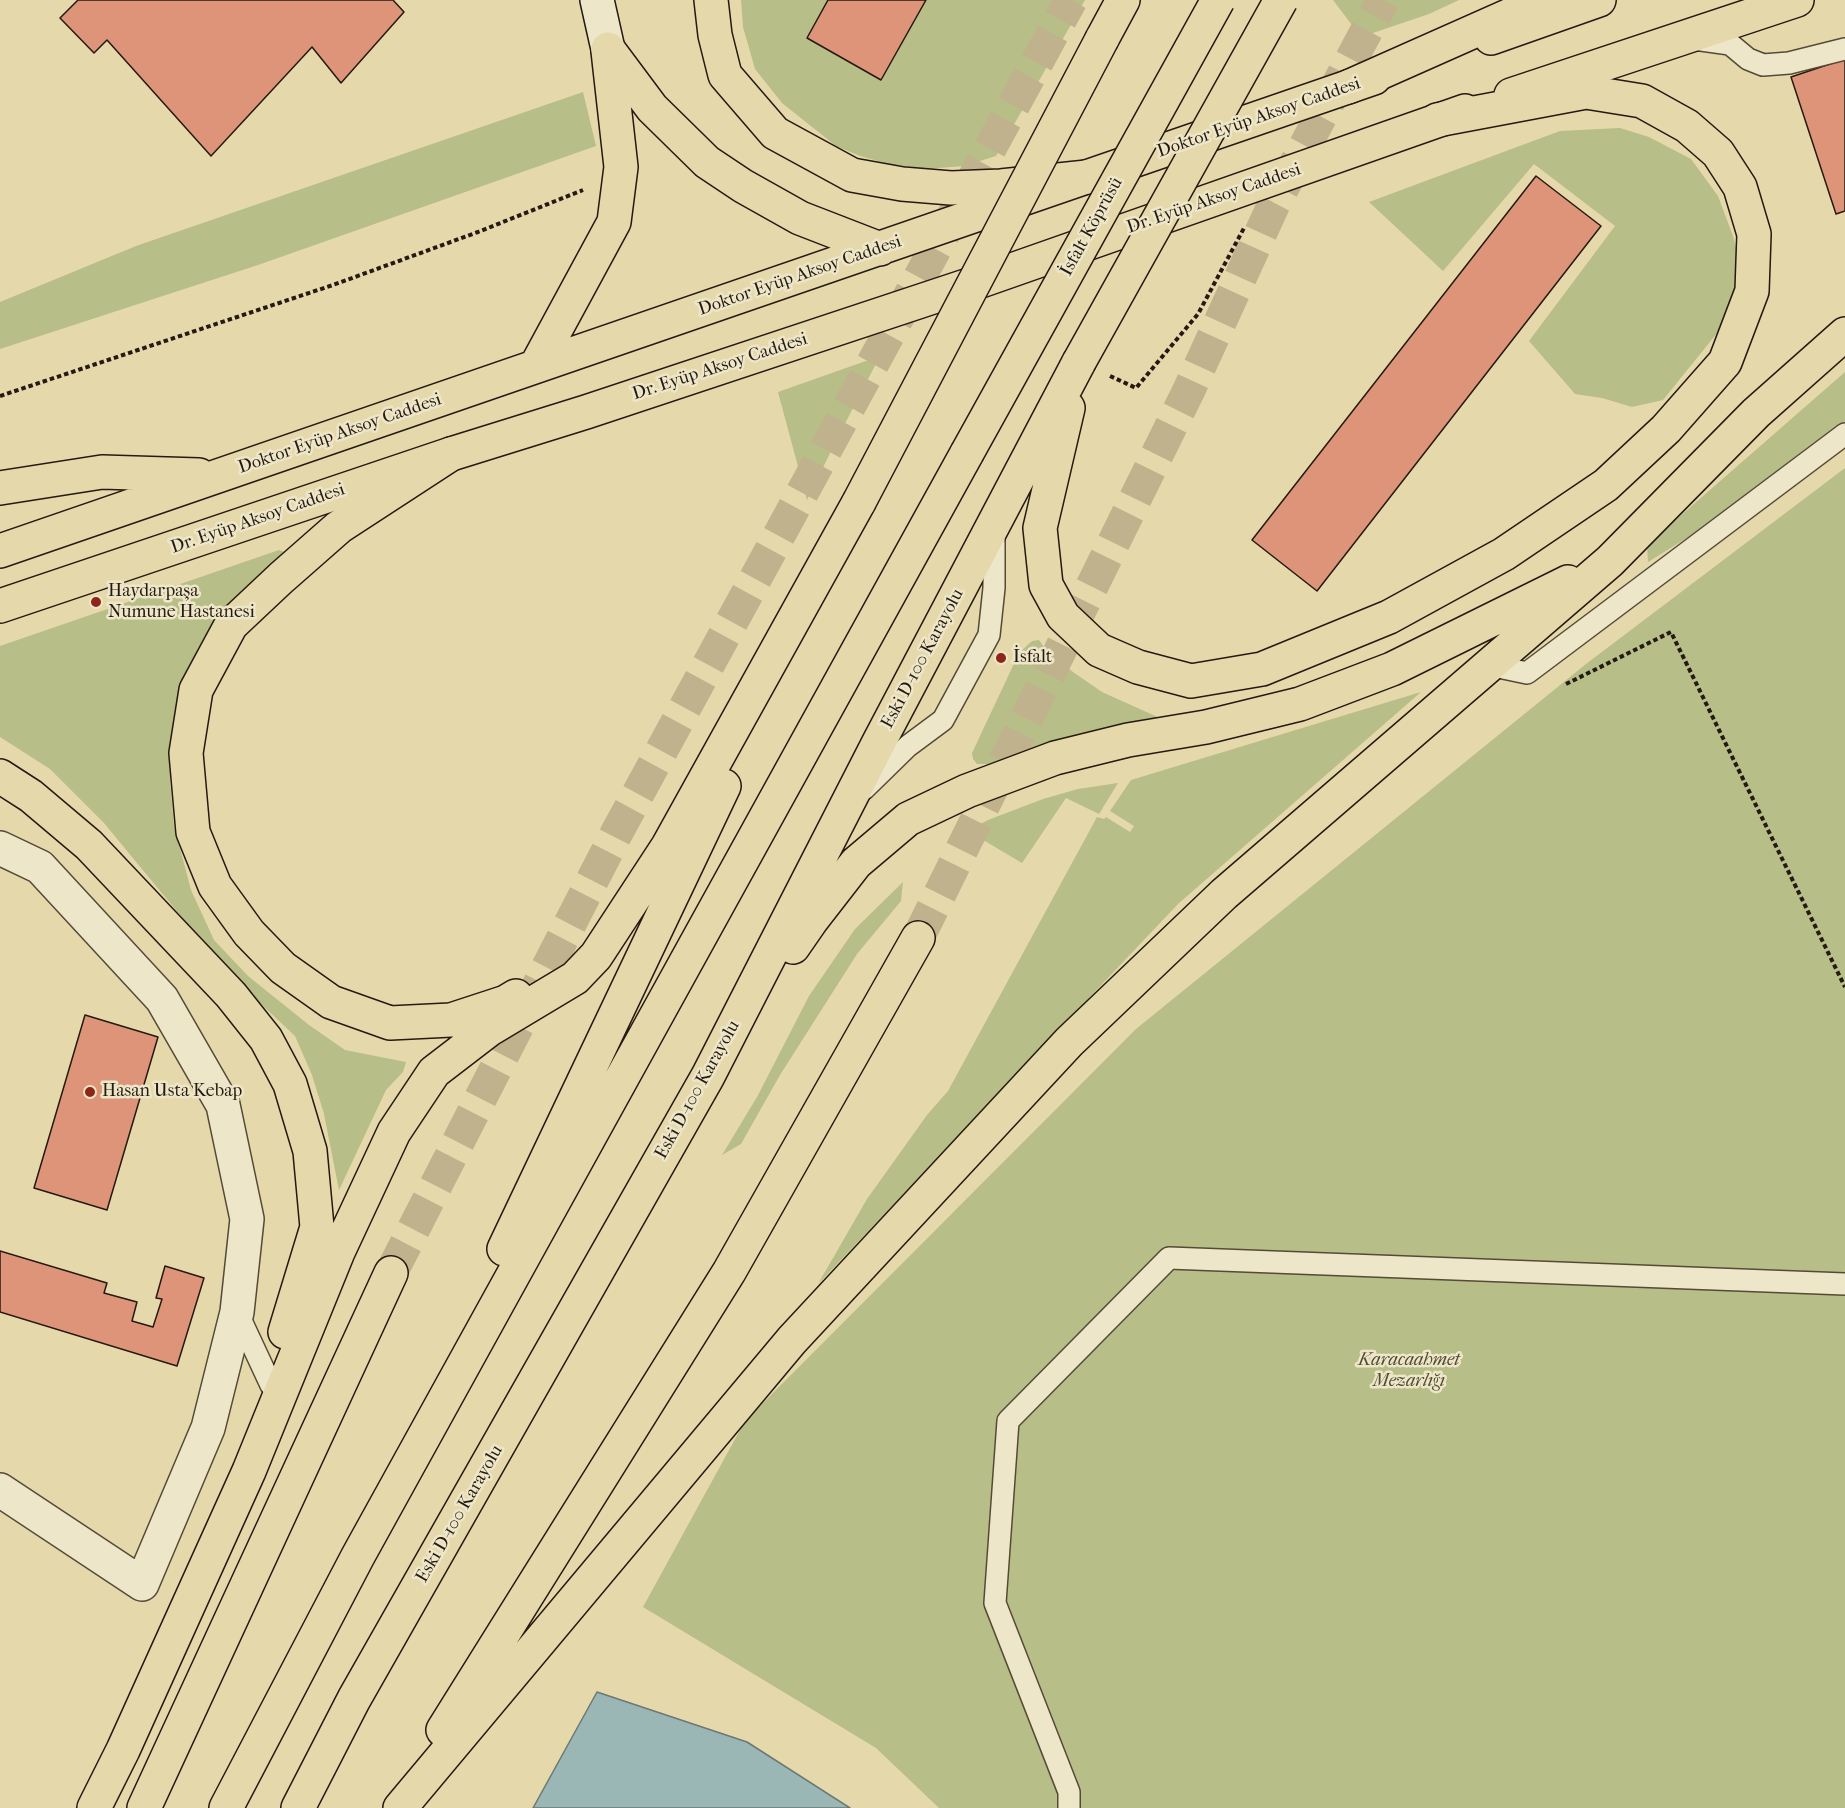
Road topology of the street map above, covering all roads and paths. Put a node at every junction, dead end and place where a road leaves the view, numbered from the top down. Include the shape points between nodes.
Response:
1 (597, 0) edge
2 (711, 0) edge
3 (1118, 0) edge
4 (1123, 0) edge
5 (1218, 0) edge
6 (1281, 0) edge
7 (1544, 0) edge
8 (1599, 0) edge
9 (1797, 0) edge
10 (1684, 38) junction
11 (1102, 39) junction
12 (608, 49) junction
13 (1845, 49) edge
14 (1348, 87) junction
15 (1437, 120) junction
16 (1087, 177) junction
17 (590, 187) dead end
18 (1246, 223) dead end
19 (880, 249) junction
20 (1845, 334) edge
21 (1079, 362) junction
22 (536, 366) junction
23 (0, 396) edge
24 (1845, 434) edge
25 (451, 454) junction
26 (219, 475) junction
27 (0, 488) edge
28 (858, 502) junction
29 (994, 524) junction
30 (0, 551) edge
31 (1610, 561) junction
32 (0, 606) edge
33 (1489, 665) junction
34 (1527, 673) junction
35 (0, 776) edge
36 (846, 806) junction
37 (0, 848) edge
38 (613, 928) junction
39 (918, 938) tunnel mouth
40 (1845, 987) edge
41 (708, 1076) junction
42 (391, 1273) tunnel mouth
43 (1845, 1284) edge
44 (237, 1312) junction
45 (271, 1385) junction
46 (249, 1471) junction
47 (0, 1490) edge
48 (358, 1557) junction
49 (94, 1808) edge
50 (144, 1808) edge
51 (226, 1808) edge
52 (298, 1808) edge
53 (394, 1808) edge
54 (400, 1808) edge
55 (1069, 1808) edge

1 - 12 street
2 - 16 main road via 724,75 775,133 852,175 951,188
3 - 11 main road
4 - 11 main road
5 - 48 main road, İsfalt Köprüsü, bridge
6 - 21 main road, bridge
7 - 14 main road
8 - 14 main road, Doktor Eyüp Aksoy Caddesi
9 - 10 main road
10 - 13 lane via 1730,44 1762,65 1789,63
10 - 15 main road
11 - 28 main road, bridge
12 - 19 main road via 652,108 706,162 800,218
12 - 22 main road via 621,167 614,222
14 - 16 main road, Doktor Eyüp Aksoy Caddesi
15 - 21 main road via 1586,92 1647,103 1687,126 1718,153 1740,187 1754,234 1752,291 1725,362 1666,429 1606,485 1504,554 1389,617 1262,669 1191,681 1138,667 1099,650 1063,616 1047,585 1040,528
15 - 25 main road, Dr. Eyüp Aksoy Caddesi via 975,283
16 - 19 main road, Doktor Eyüp Aksoy Caddesi
17 - 23 path via 333,285
18 - 21 path via 1198,314 1136,388
19 - 22 main road, Doktor Eyüp Aksoy Caddesi
20 - 31 main road via 1756,412
21 - 29 main road, Eski D-100 Karayolu
22 - 26 main road, Doktor Eyüp Aksoy Caddesi
24 - 34 lane
25 - 32 main road, Dr. Eyüp Aksoy Caddesi
25 - 38 main road via 339,527 231,626 196,690 186,753 193,832 214,886 249,933 283,968 331,1002 390,1023 451,1020 506,1002 559,971
26 - 27 main road via 102,472
26 - 30 main road, Doktor Eyüp Aksoy Caddesi
28 - 38 main road via 668,846
28 - 48 main road
29 - 36 main road, Eski D-100 Karayolu
29 - 36 lane via 989,635 943,720 908,746
31 - 33 main road
31 - 41 main road via 1392,669 1310,700 1206,727 1055,758 967,790 908,819 856,862 817,912
33 - 34 lane
33 - 54 main road via 1224,894 1069,1042 792,1340
34 - 40 path via 1558,688 1671,632
35 - 45 main road via 31,796 89,845 215,978 266,1039 290,1084 310,1151 317,1227
36 - 41 main road, Eski D-100 Karayolu
37 - 44 street via 40,867 162,999 223,1106 247,1219
38 - 46 main road via 596,956 575,978 490,1029 434,1072 394,1132 338,1252
39 - 53 main road via 729,1272
41 - 52 main road, Eski D-100 Karayolu via 354,1699
42 - 50 main road
43 - 55 lane via 1169,1258 1008,1421 995,1603 1069,1792
44 - 45 lane
44 - 47 street via 208,1428 142,1584
45 - 46 main road
46 - 49 main road
48 - 51 main road

